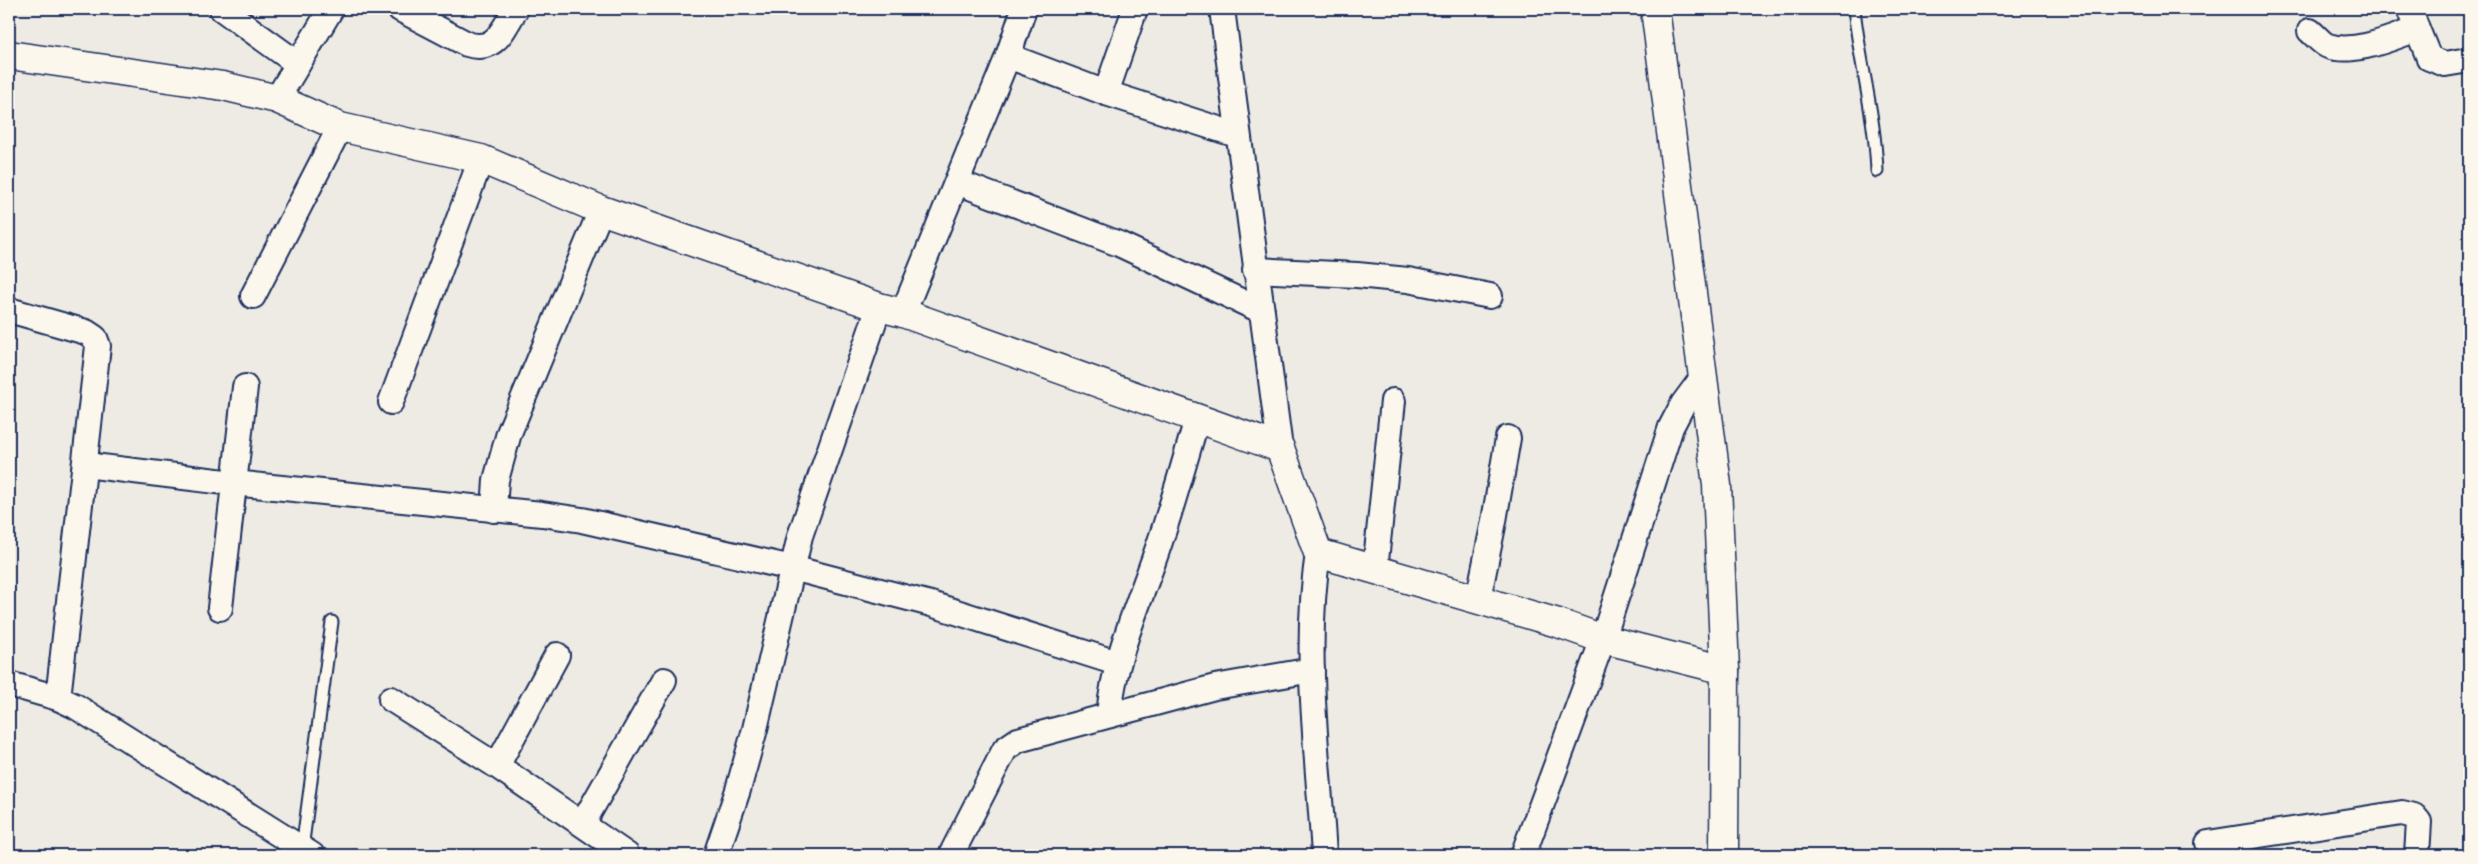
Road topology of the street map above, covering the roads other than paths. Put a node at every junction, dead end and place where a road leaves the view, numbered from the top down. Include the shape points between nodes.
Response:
1 (222, 9) edge
2 (331, 9) edge
3 (400, 9) edge
4 (516, 9) edge
5 (1024, 9) edge
6 (1135, 9) edge
7 (1222, 9) edge
8 (1655, 9) edge
9 (1854, 9) edge
10 (2413, 19) edge
11 (2310, 31) dead end
12 (9, 55) edge
13 (1008, 56) junction
14 (2469, 60) edge
15 (298, 64) junction
16 (1106, 93) junction
17 (277, 99) junction
18 (340, 127) junction
19 (1237, 135) junction
20 (481, 159) junction
21 (1877, 171) dead end
22 (957, 182) junction
23 (601, 210) junction
24 (1255, 270) junction
25 (254, 296) dead end
26 (1490, 296) dead end
27 (9, 310) edge
28 (891, 310) junction
29 (1262, 311) junction
30 (1703, 377) junction
31 (246, 387) dead end
32 (1394, 400) dead end
33 (391, 402) dead end
34 (1197, 419) junction
35 (1508, 438) dead end
36 (1280, 448) junction
37 (85, 465) junction
38 (233, 483) junction
39 (494, 510) junction
40 (1318, 553) junction
41 (792, 568) junction
42 (1375, 570) junction
43 (1478, 600) junction
44 (220, 608) dead end
45 (332, 622) dead end
46 (1603, 639) junction
47 (557, 655) dead end
48 (1117, 663) junction
49 (1312, 670) junction
50 (1725, 670) junction
51 (664, 680) dead end
52 (9, 684) edge
53 (58, 698) junction
54 (391, 699) dead end
55 (1109, 715) junction
56 (497, 766) junction
57 (583, 824) junction
58 (2208, 843) dead end
59 (307, 852) edge
60 (627, 855) edge
61 (716, 855) edge
62 (950, 855) edge
63 (1324, 855) edge
64 (1523, 855) edge
65 (1724, 855) edge
66 (2417, 855) edge

1 - 15 street
2 - 15 street
3 - 4 street via 478,47 488,46 496,39
5 - 13 street
6 - 16 street
7 - 19 street
8 - 30 main road
9 - 21 lane via 1861,65 1874,118
10 - 11 street via 2376,44 2352,47 2327,46
10 - 14 street via 2428,58 2445,64
12 - 17 main road via 223,86
13 - 16 street
13 - 22 street
15 - 17 street
16 - 19 street
17 - 18 main road
18 - 20 main road
18 - 25 street
19 - 24 street
20 - 23 main road
20 - 33 street
22 - 28 street
22 - 29 street via 1120,244
23 - 28 main road
23 - 39 street via 509,433 496,480
24 - 26 street via 1408,280
24 - 29 street
27 - 37 street via 86,332 95,338 98,346
28 - 34 main road
28 - 41 street via 800,536
29 - 36 street
30 - 46 street via 1671,427
30 - 50 main road via 1717,485
31 - 38 street
32 - 42 street
34 - 36 main road
34 - 48 street via 1154,560
35 - 43 street
36 - 40 main road
37 - 38 street
37 - 53 street
38 - 39 street
38 - 44 street
39 - 41 street via 582,520
40 - 42 main road
40 - 49 street via 1310,633
41 - 48 street via 931,604
41 - 61 street via 755,729
42 - 43 main road
43 - 46 main road
45 - 59 lane
46 - 50 main road
46 - 64 street
47 - 56 street
48 - 55 street
49 - 55 street via 1214,687
49 - 63 street
50 - 65 main road
51 - 57 street
52 - 53 street
53 - 59 street
54 - 56 street
55 - 62 street via 1034,734 1005,749
56 - 57 street
57 - 60 street
58 - 66 street via 2402,814 2414,816 2419,822

